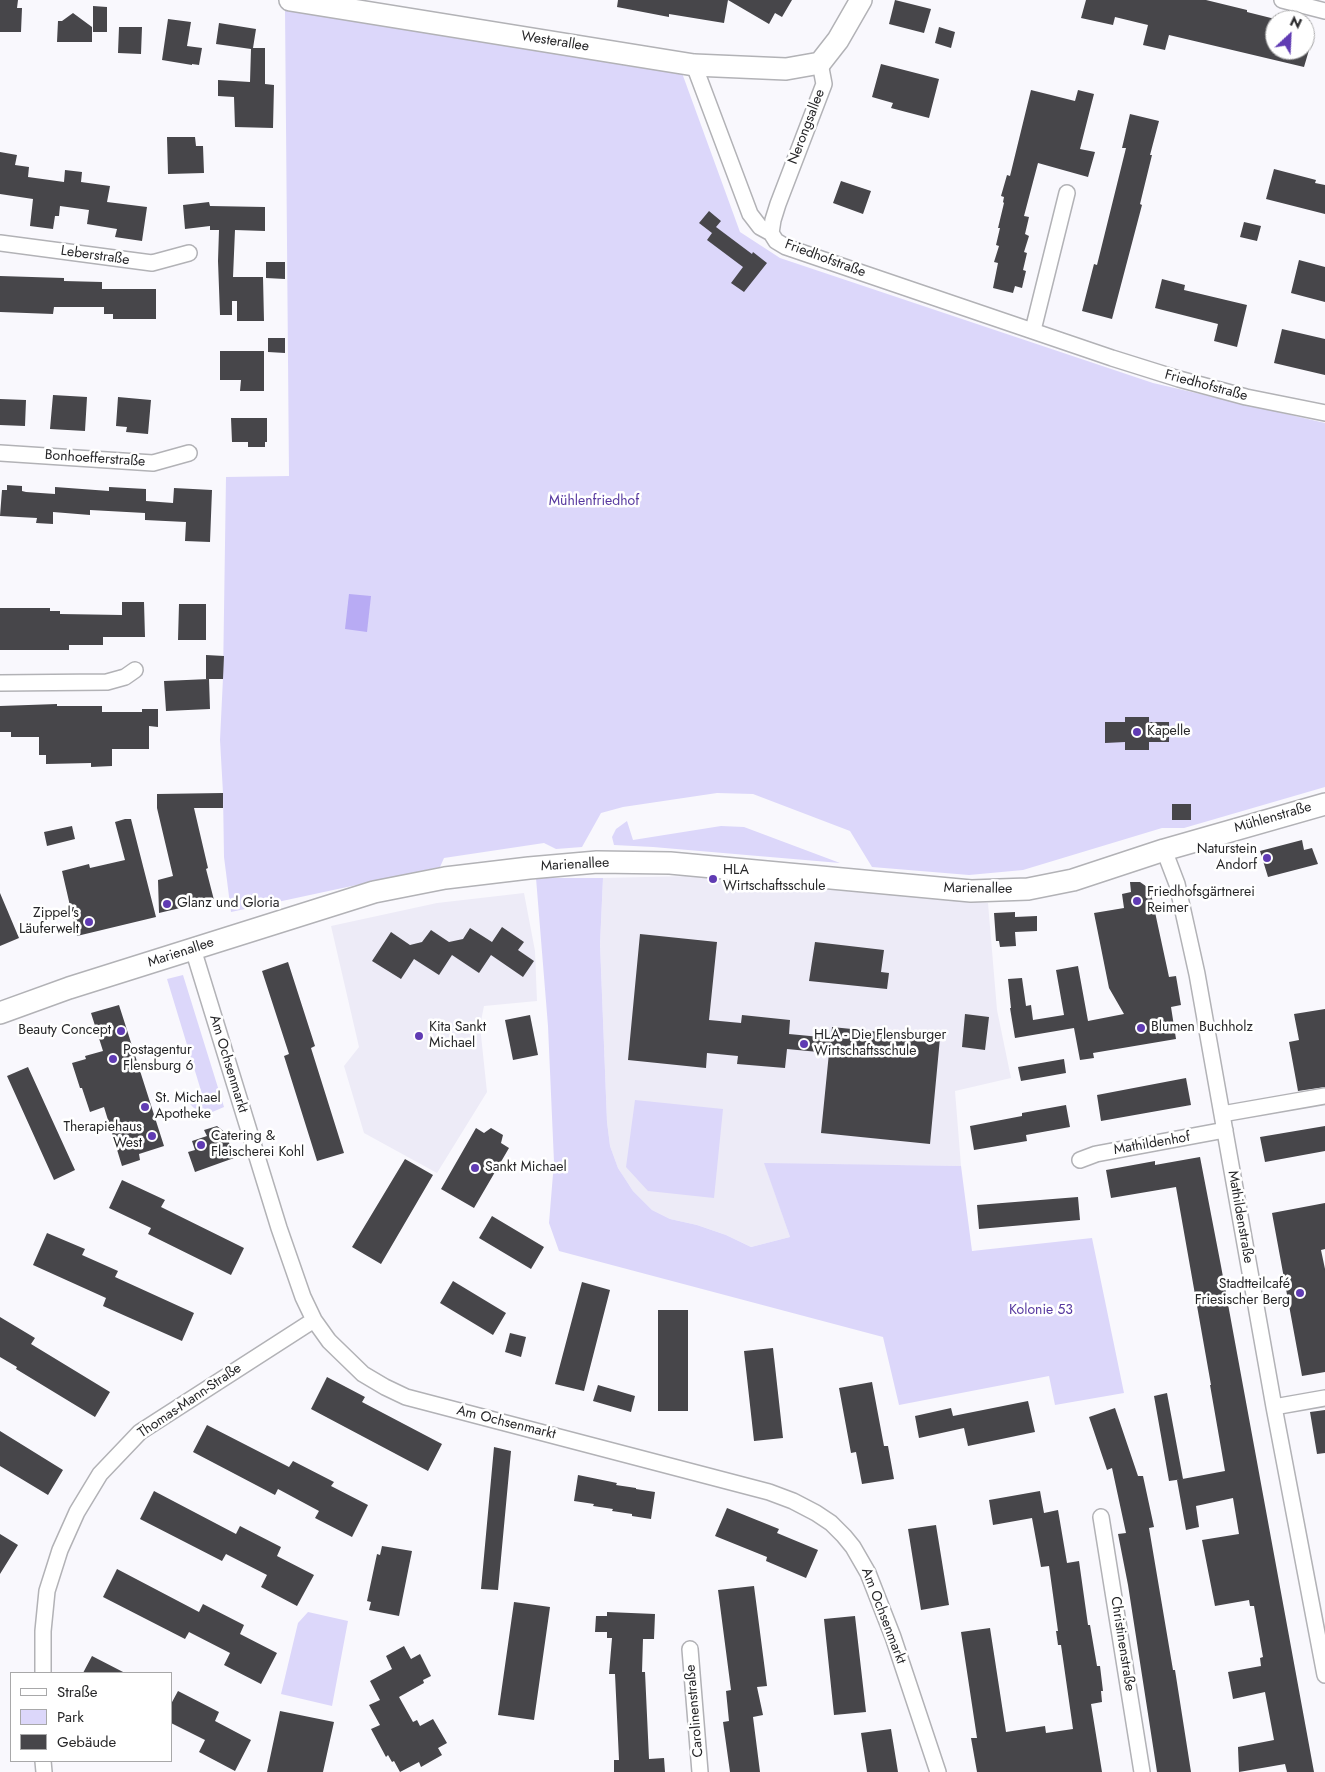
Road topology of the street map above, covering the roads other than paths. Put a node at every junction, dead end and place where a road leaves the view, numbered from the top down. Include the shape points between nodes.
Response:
1 (290, 0) edge
2 (861, 0) edge
3 (1282, 0) edge
4 (1325, 10) edge
5 (820, 63) junction
6 (694, 65) junction
7 (1067, 193) dead end
8 (771, 233) junction
9 (0, 243) edge
10 (189, 253) dead end
11 (1033, 330) junction
12 (1325, 413) edge
13 (0, 453) edge
14 (189, 453) dead end
15 (135, 670) dead end
16 (0, 683) edge
17 (1325, 804) edge
18 (1164, 850) junction
19 (193, 949) junction
20 (0, 1013) edge
21 (1325, 1096) edge
22 (1222, 1114) junction
23 (1225, 1130) junction
24 (1080, 1160) dead end
25 (314, 1320) junction
26 (1325, 1398) edge
27 (1274, 1407) junction
28 (1101, 1517) dead end
29 (690, 1649) dead end
30 (43, 1672) edge
31 (1325, 1675) edge
32 (700, 1772) edge
33 (938, 1772) edge
34 (1142, 1772) edge

1 - 6 main road, Westerallee
2 - 5 main road via 838,40
3 - 4 street
5 - 6 main road, Westerallee via 786,70
5 - 8 street, Nerongsallee via 824,84 772,220
6 - 8 street, Friedhofstraße via 750,214 760,228
7 - 11 street
8 - 11 street, Friedhofstraße via 776,241 799,253
9 - 10 street, Leberstraße via 152,263
11 - 12 street, Friedhofstraße via 1179,379
13 - 14 street, Bonhoefferstraße via 153,463
15 - 16 street via 107,682
17 - 18 main road, Mühlenstraße
18 - 19 main road, Marienallee via 1073,880 1028,889 971,892 670,862 597,862 529,868 445,878 374,892
18 - 22 street, Mathildenstraße via 1179,893 1197,974
19 - 20 main road, Marienallee
19 - 25 street, Am Ochsenmarkt via 279,1228
21 - 22 street
22 - 23 street, Mathildenstraße
23 - 24 street, Mathildenhof via 1096,1154
23 - 27 street, Mathildenstraße
25 - 30 street, Thomas-Mann-Straße via 140,1432 100,1474 73,1520 47,1591
25 - 33 street, Am Ochsenmarkt via 329,1341 363,1374 406,1397 769,1492 823,1518 844,1536 868,1573
26 - 27 street
27 - 31 street, Mathildenstraße
28 - 34 street, Christinenstraße
29 - 32 street, Carolinenstraße

